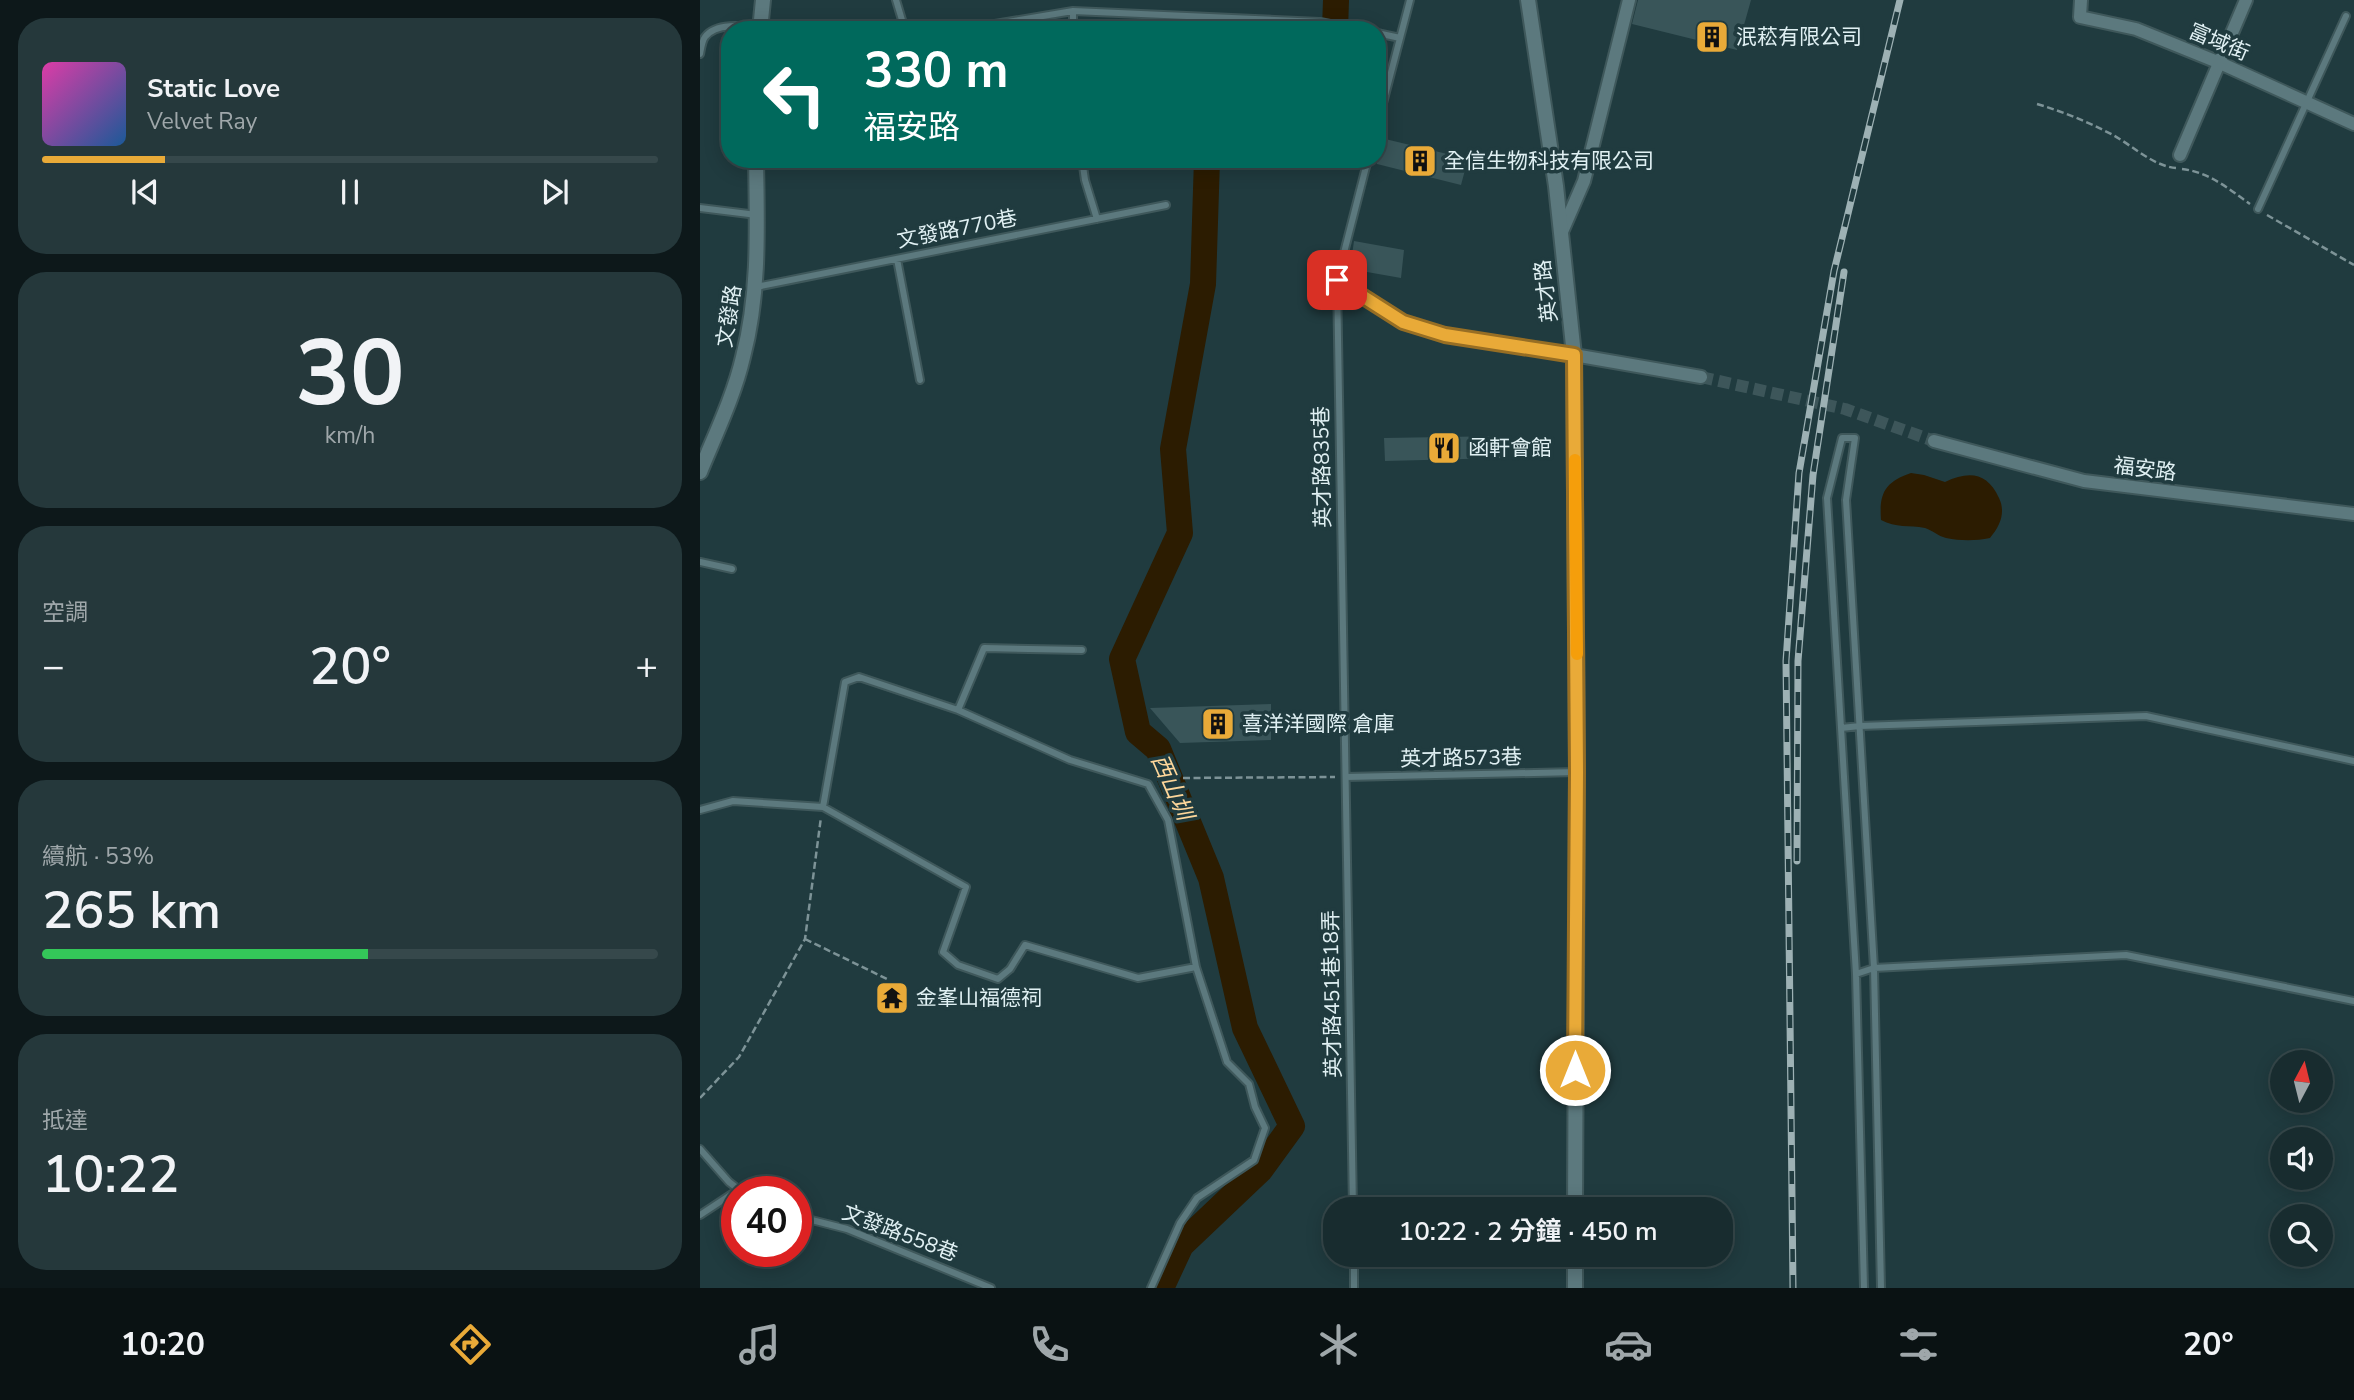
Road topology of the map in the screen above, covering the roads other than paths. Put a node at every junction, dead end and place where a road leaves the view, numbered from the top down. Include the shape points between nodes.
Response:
1 (763, 0) edge
2 (896, 0) edge
3 (1410, 0) edge
4 (1528, 0) edge
5 (1629, 0) edge
6 (2081, 0) edge
7 (2246, 0) edge
8 (1073, 11) junction
9 (2346, 16) dead end
10 (761, 21) edge
11 (902, 21) edge
12 (1013, 21) edge
13 (1073, 21) edge
14 (1298, 21) edge
15 (721, 28) edge
16 (1386, 35) edge
17 (1400, 38) junction
18 (700, 54) edge
19 (2220, 63) junction
20 (1386, 92) edge
21 (2308, 103) junction
22 (2354, 124) edge
23 (2180, 155) dead end
24 (756, 168) edge
25 (1083, 168) edge
26 (1366, 168) edge
27 (1166, 205) dead end
28 (700, 208) edge
29 (2258, 209) road end
30 (757, 215) junction
31 (1097, 219) junction
32 (1560, 234) junction
33 (897, 259) junction
34 (1337, 280) junction
35 (756, 287) junction
36 (1574, 355) junction
37 (1701, 377) tunnel mouth
38 (920, 380) dead end
39 (1934, 441) tunnel mouth
40 (700, 472) edge
41 (2354, 514) edge
42 (700, 562) edge
43 (732, 569) dead end
44 (1082, 650) dead end
45 (958, 710) junction
46 (1860, 726) junction
47 (1841, 728) junction
48 (2354, 761) edge
49 (1577, 772) junction
50 (1346, 778) junction
51 (823, 807) junction
52 (700, 810) edge
53 (1196, 967) junction
54 (1874, 968) junction
55 (1856, 974) junction
56 (2354, 1001) edge
57 (700, 1149) edge
58 (726, 1176) edge
59 (1353, 1197) edge
60 (1575, 1197) edge
61 (721, 1202) edge
62 (700, 1215) edge
63 (812, 1220) edge
64 (1354, 1267) edge
65 (1575, 1267) edge
66 (990, 1288) edge
67 (1151, 1288) edge
68 (1354, 1288) edge
69 (1574, 1288) edge
70 (1864, 1288) edge
71 (1881, 1288) edge

1 - 10 street
2 - 11 lane
3 - 17 lane
4 - 32 street, 英才路
5 - 32 street via 1584,181
6 - 19 street, 富域街 via 2080,17 2136,29
7 - 19 street
8 - 12 lane
8 - 13 lane
8 - 14 lane
9 - 21 lane
15 - 18 lane via 705,37
16 - 17 lane
17 - 20 lane
19 - 21 street, 富域街
19 - 23 street
21 - 22 street, 富域街
21 - 29 lane
24 - 30 street, 文發路
25 - 31 lane
26 - 34 lane, 英才路835巷
27 - 31 lane, 文發路770巷
28 - 30 lane
30 - 35 street, 文發路
31 - 33 lane, 文發路770巷
32 - 36 street, 英才路
33 - 35 lane, 文發路770巷
33 - 38 lane
34 - 36 lane via 1403,322 1445,335
34 - 50 lane, 英才路835巷
35 - 40 street, 文發路 via 743,359
36 - 37 street
36 - 49 street, 英才路
39 - 41 street, 福安路 via 2084,481
42 - 43 lane
44 - 45 lane via 984,648
45 - 51 lane via 859,677 845,682
45 - 53 lane via 1070,760 1148,784 1168,820
46 - 47 lane
46 - 47 lane via 1846,500 1855,438 1842,438 1827,498
46 - 48 lane via 2146,716
46 - 54 lane
47 - 55 lane
49 - 50 lane, 英才路573巷
49 - 60 street, 英才路
50 - 59 lane, 英才路451巷18弄
51 - 52 lane via 733,802
51 - 53 lane via 966,887 943,952 958,965 998,979 1010,970 1025,945 1138,978
53 - 67 lane via 1227,1062 1249,1084 1265,1128 1254,1160 1197,1198 1180,1223
54 - 55 lane
54 - 56 lane via 2126,955
54 - 71 lane
55 - 70 lane
57 - 58 lane
61 - 62 lane
63 - 66 lane, 文發路558巷
64 - 68 lane
65 - 69 street

